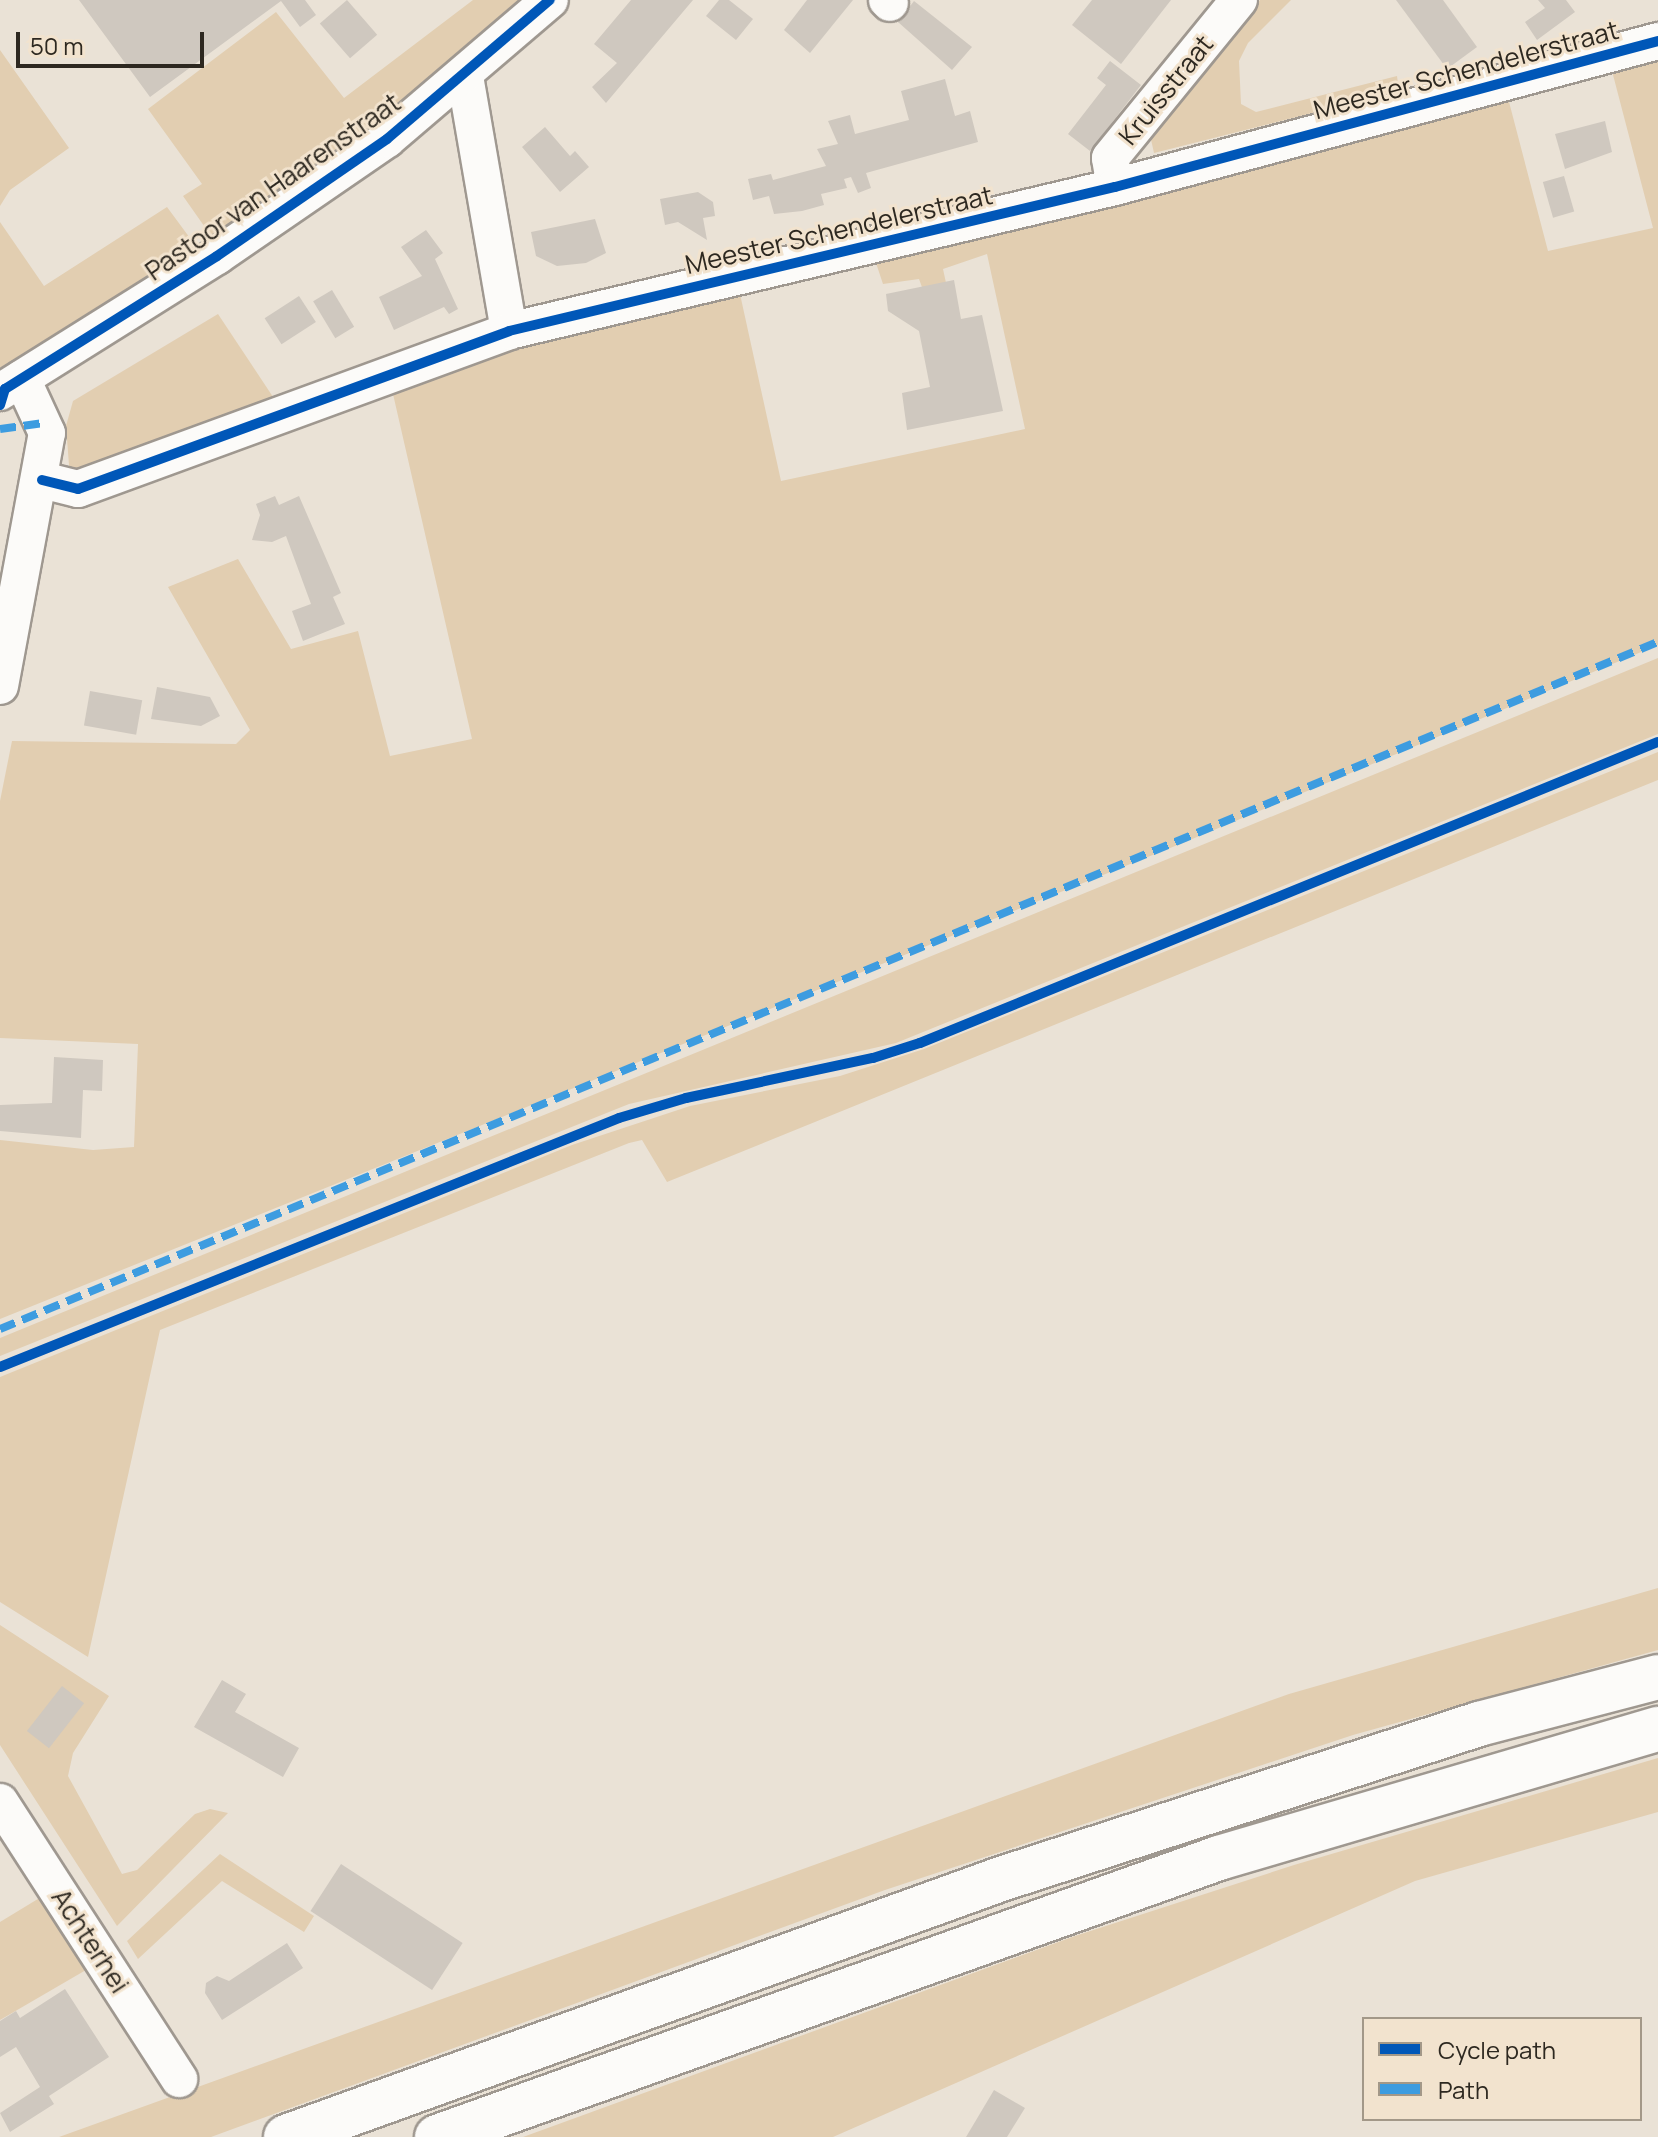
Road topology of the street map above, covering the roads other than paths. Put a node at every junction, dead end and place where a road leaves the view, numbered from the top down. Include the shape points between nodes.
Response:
1 (550, 0) edge
2 (1239, 0) edge
3 (1658, 41) edge
4 (465, 76) junction
5 (1115, 187) junction
6 (509, 331) junction
7 (11, 385) edge
8 (42, 480) junction
9 (0, 686) edge
10 (1658, 1677) edge
11 (1658, 1729) edge
12 (0, 1802) edge
13 (179, 2079) dead end
14 (286, 2137) edge
15 (437, 2137) edge

1 - 4 street, Pastoor van Haarenstraat
2 - 5 street, Kruisstraat via 1110,158
3 - 5 street, Meester Schendelerstraat
4 - 6 street
4 - 7 street, Pastoor van Haarenstraat via 387,139 243,238
5 - 6 street, Meester Schendelerstraat
6 - 8 street, Meester Schendelerstraat via 78,489
7 - 8 street via 47,433
8 - 9 street
10 - 14 highway via 1479,1724 1001,1879
11 - 15 highway via 1219,1858
12 - 13 street, Achterhei

